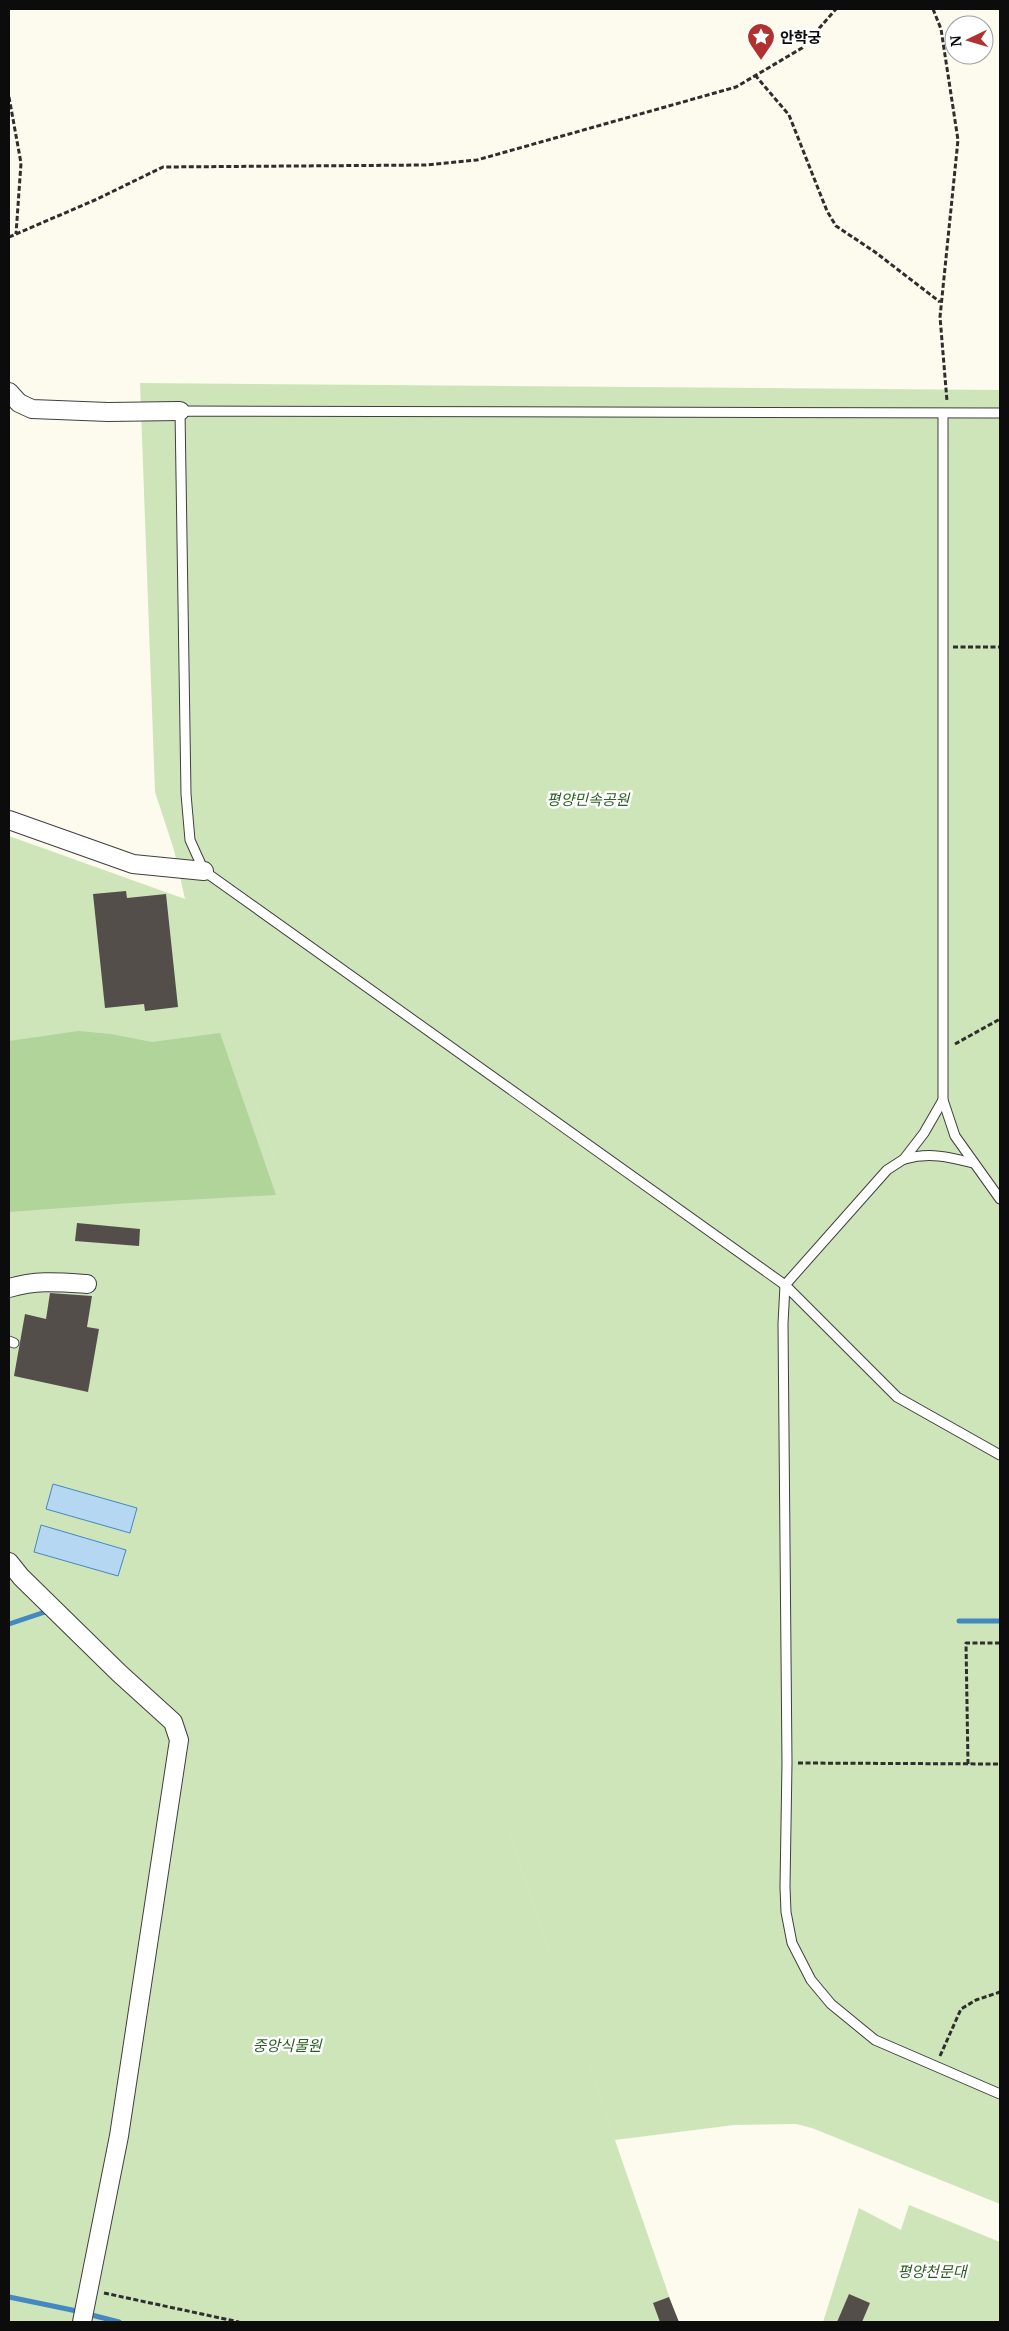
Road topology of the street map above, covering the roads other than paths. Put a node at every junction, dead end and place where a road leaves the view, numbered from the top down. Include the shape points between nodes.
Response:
1 (9, 392) edge
2 (180, 411) junction
3 (1000, 413) edge
4 (945, 414) junction
5 (9, 820) edge
6 (204, 871) junction
7 (944, 1100) junction
8 (904, 1159) junction
9 (973, 1163) junction
10 (1000, 1200) edge
11 (87, 1284) dead end
12 (785, 1285) junction
13 (9, 1288) edge
14 (1000, 1455) edge
15 (9, 1562) edge
16 (1000, 2094) edge
17 (85, 2310) edge

1 - 2 street via 18,403 32,409
2 - 4 lane
2 - 6 lane via 186,794 190,840
3 - 4 lane
4 - 7 lane
5 - 6 street via 133,864
6 - 12 lane
7 - 8 lane
7 - 9 lane via 956,1136
8 - 9 lane via 921,1155 946,1156
8 - 12 lane via 887,1170
9 - 10 lane
11 - 13 street via 46,1281
12 - 14 lane via 897,1396
12 - 16 lane via 786,1912 792,1943 804,1968 831,2004 850,2022 875,2040
15 - 17 street via 105,1660 173,1722 179,1740 119,2136

